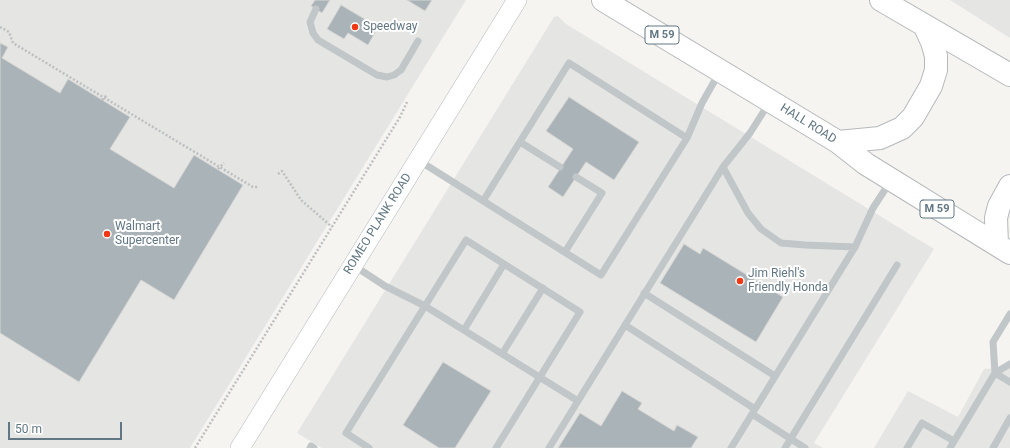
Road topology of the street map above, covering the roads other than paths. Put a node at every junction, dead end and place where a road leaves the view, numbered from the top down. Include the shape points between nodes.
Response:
1 (517, 0) edge
2 (603, 0) edge
3 (886, 1) edge
4 (316, 9) dead end
5 (925, 26) junction
6 (418, 41) dead end
7 (720, 71) junction
8 (1010, 75) edge
9 (770, 101) junction
10 (687, 138) junction
11 (520, 142) junction
12 (838, 142) junction
13 (418, 160) junction
14 (723, 166) junction
15 (560, 167) dead end
16 (576, 177) dead end
17 (891, 180) junction
18 (1010, 186) edge
19 (482, 201) junction
20 (854, 247) junction
21 (1003, 249) edge
22 (564, 252) junction
23 (504, 264) junction
24 (353, 265) junction
25 (897, 265) dead end
26 (543, 288) junction
27 (644, 293) junction
28 (425, 306) junction
29 (1010, 314) edge
30 (625, 325) junction
31 (464, 330) junction
32 (502, 354) junction
33 (1010, 364) edge
34 (995, 373) junction
35 (776, 376) junction
36 (540, 378) junction
37 (1010, 382) edge
38 (578, 401) junction
39 (754, 411) junction
40 (1010, 418) edge
41 (791, 438) junction
42 (954, 441) junction
43 (240, 448) edge
44 (310, 448) edge
45 (314, 448) edge
46 (369, 448) edge
47 (496, 448) edge
48 (549, 448) edge
49 (731, 448) edge
50 (785, 448) edge
51 (805, 448) edge
52 (908, 448) edge
53 (950, 448) edge
54 (993, 448) edge

1 - 13 main road, ROMEO PLANK ROAD
2 - 7 highway, HALL ROAD / M 59
3 - 5 highway
4 - 6 lane via 310,22 318,40 377,75 387,77 401,70
5 - 8 highway
5 - 12 highway via 934,49 936,70 932,86 913,117 902,128 880,138
7 - 9 highway, HALL ROAD / M 59
7 - 10 lane via 702,103
9 - 12 highway, HALL ROAD / M 59
9 - 14 lane via 750,133
10 - 11 lane via 570,63
10 - 22 lane via 601,275
11 - 15 lane
11 - 19 lane
12 - 17 highway, HALL ROAD / M 59
13 - 19 lane
13 - 24 main road, ROMEO PLANK ROAD
14 - 20 lane via 752,218 761,229 781,243
14 - 27 lane
16 - 22 lane via 602,194
17 - 20 lane via 873,208
17 - 21 highway, HALL ROAD / M 59
18 - 21 highway via 996,218
19 - 22 lane
20 - 35 lane
23 - 26 lane
23 - 28 lane via 466,240
23 - 31 lane
24 - 28 lane via 385,286
24 - 43 main road, ROMEO PLANK ROAD
25 - 41 lane
26 - 32 lane
26 - 36 lane via 580,312
27 - 30 lane
27 - 35 lane
28 - 31 lane
28 - 46 lane via 346,433
29 - 34 lane via 993,342
30 - 38 lane
30 - 39 lane
31 - 32 lane
32 - 36 lane
33 - 34 lane
34 - 37 lane
34 - 42 lane
35 - 39 lane
36 - 38 lane
36 - 47 lane
38 - 48 lane
39 - 41 lane
39 - 49 lane
40 - 54 lane
41 - 50 lane
41 - 51 lane
42 - 52 lane via 922,423
42 - 53 lane
44 - 45 lane

